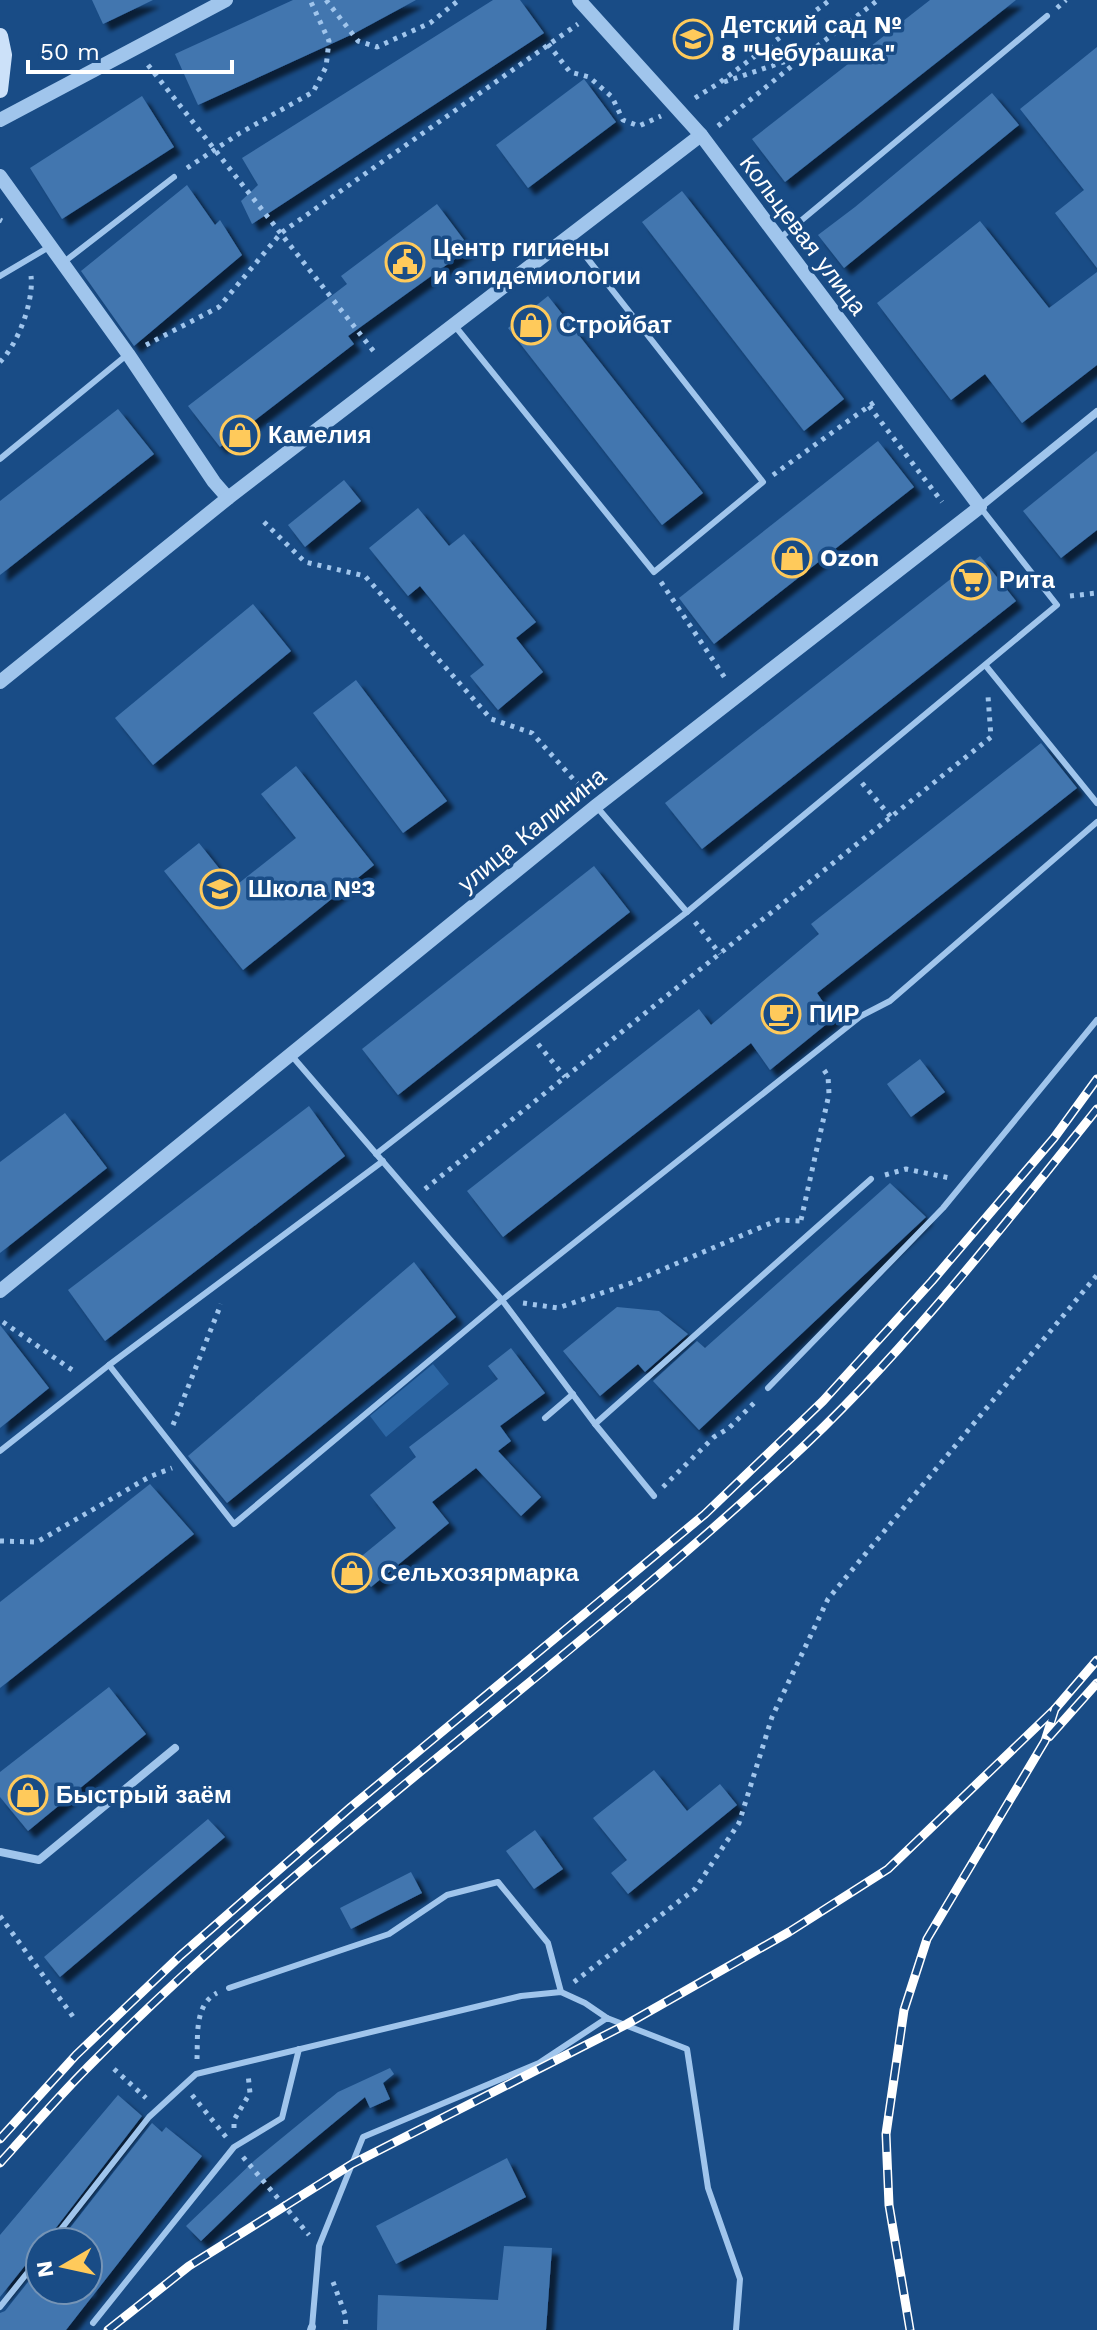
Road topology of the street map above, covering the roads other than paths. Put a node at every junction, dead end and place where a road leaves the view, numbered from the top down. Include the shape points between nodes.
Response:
1 (226, 0) edge
2 (579, 0) edge
3 (1047, 16) dead end
4 (0, 36) edge
5 (2, 56) edge
6 (0, 90) edge
7 (0, 120) edge
8 (708, 132) junction
9 (0, 176) edge
10 (174, 177) road end
11 (569, 235) junction
12 (778, 240) junction
13 (49, 247) junction
14 (61, 264) junction
15 (0, 276) edge
16 (455, 326) junction
17 (128, 354) junction
18 (1097, 412) edge
19 (0, 459) edge
20 (228, 498) junction
21 (980, 507) junction
22 (986, 666) junction
23 (0, 682) edge
24 (1097, 803) edge
25 (596, 806) junction
26 (1097, 822) edge
27 (687, 912) junction
28 (1097, 1020) edge
29 (290, 1053) junction
30 (376, 1154) junction
31 (383, 1161) junction
32 (871, 1179) road end
33 (0, 1291) edge
34 (502, 1300) junction
35 (109, 1365) junction
36 (768, 1388) road end
37 (573, 1394) junction
38 (545, 1418) dead end
39 (595, 1424) junction
40 (0, 1451) edge
41 (654, 1496) road end
42 (175, 1748) dead end
43 (0, 1852) edge
44 (229, 1988) road end
45 (561, 1992) junction
46 (607, 2018) junction
47 (299, 2049) junction
48 (64, 2226) edge
49 (24, 2277) edge
50 (0, 2307) edge
51 (93, 2323) dead end
52 (311, 2328) edge
53 (736, 2330) edge

1 - 7 street
2 - 8 street, Кольцевая улица via 678,109
3 - 12 lane
4 - 5 main road
5 - 6 main road
8 - 11 street
8 - 12 street, Кольцевая улица
9 - 13 street
10 - 14 lane
11 - 16 street
11 - 16 lane via 763,482 654,572
12 - 21 street, Кольцевая улица
13 - 14 street
13 - 15 lane
14 - 17 street
16 - 20 street
17 - 19 lane
17 - 20 street
18 - 21 street, улица Калинина
20 - 23 street
21 - 22 lane via 1057,605
21 - 25 street, улица Калинина
22 - 24 lane
22 - 27 lane
25 - 27 lane
25 - 29 street, улица Калинина
26 - 34 lane via 890,1001 861,1016
27 - 30 lane
28 - 36 lane via 943,1208
29 - 30 lane
29 - 33 street, улица Калинина
30 - 31 lane
31 - 34 lane
31 - 35 lane
32 - 39 lane
34 - 35 lane via 234,1524
34 - 37 lane
35 - 40 lane
37 - 38 lane
37 - 39 lane
39 - 41 lane
42 - 43 street via 39,1860
44 - 45 lane via 389,1934 447,1895 498,1882 548,1943
45 - 46 lane
45 - 47 lane via 521,1996
46 - 52 lane via 539,2063 363,2137 319,2246
46 - 53 lane via 687,2049 708,2188 740,2279
47 - 48 lane via 196,2074 158,2109
47 - 51 lane via 282,2118 234,2147
49 - 50 lane

